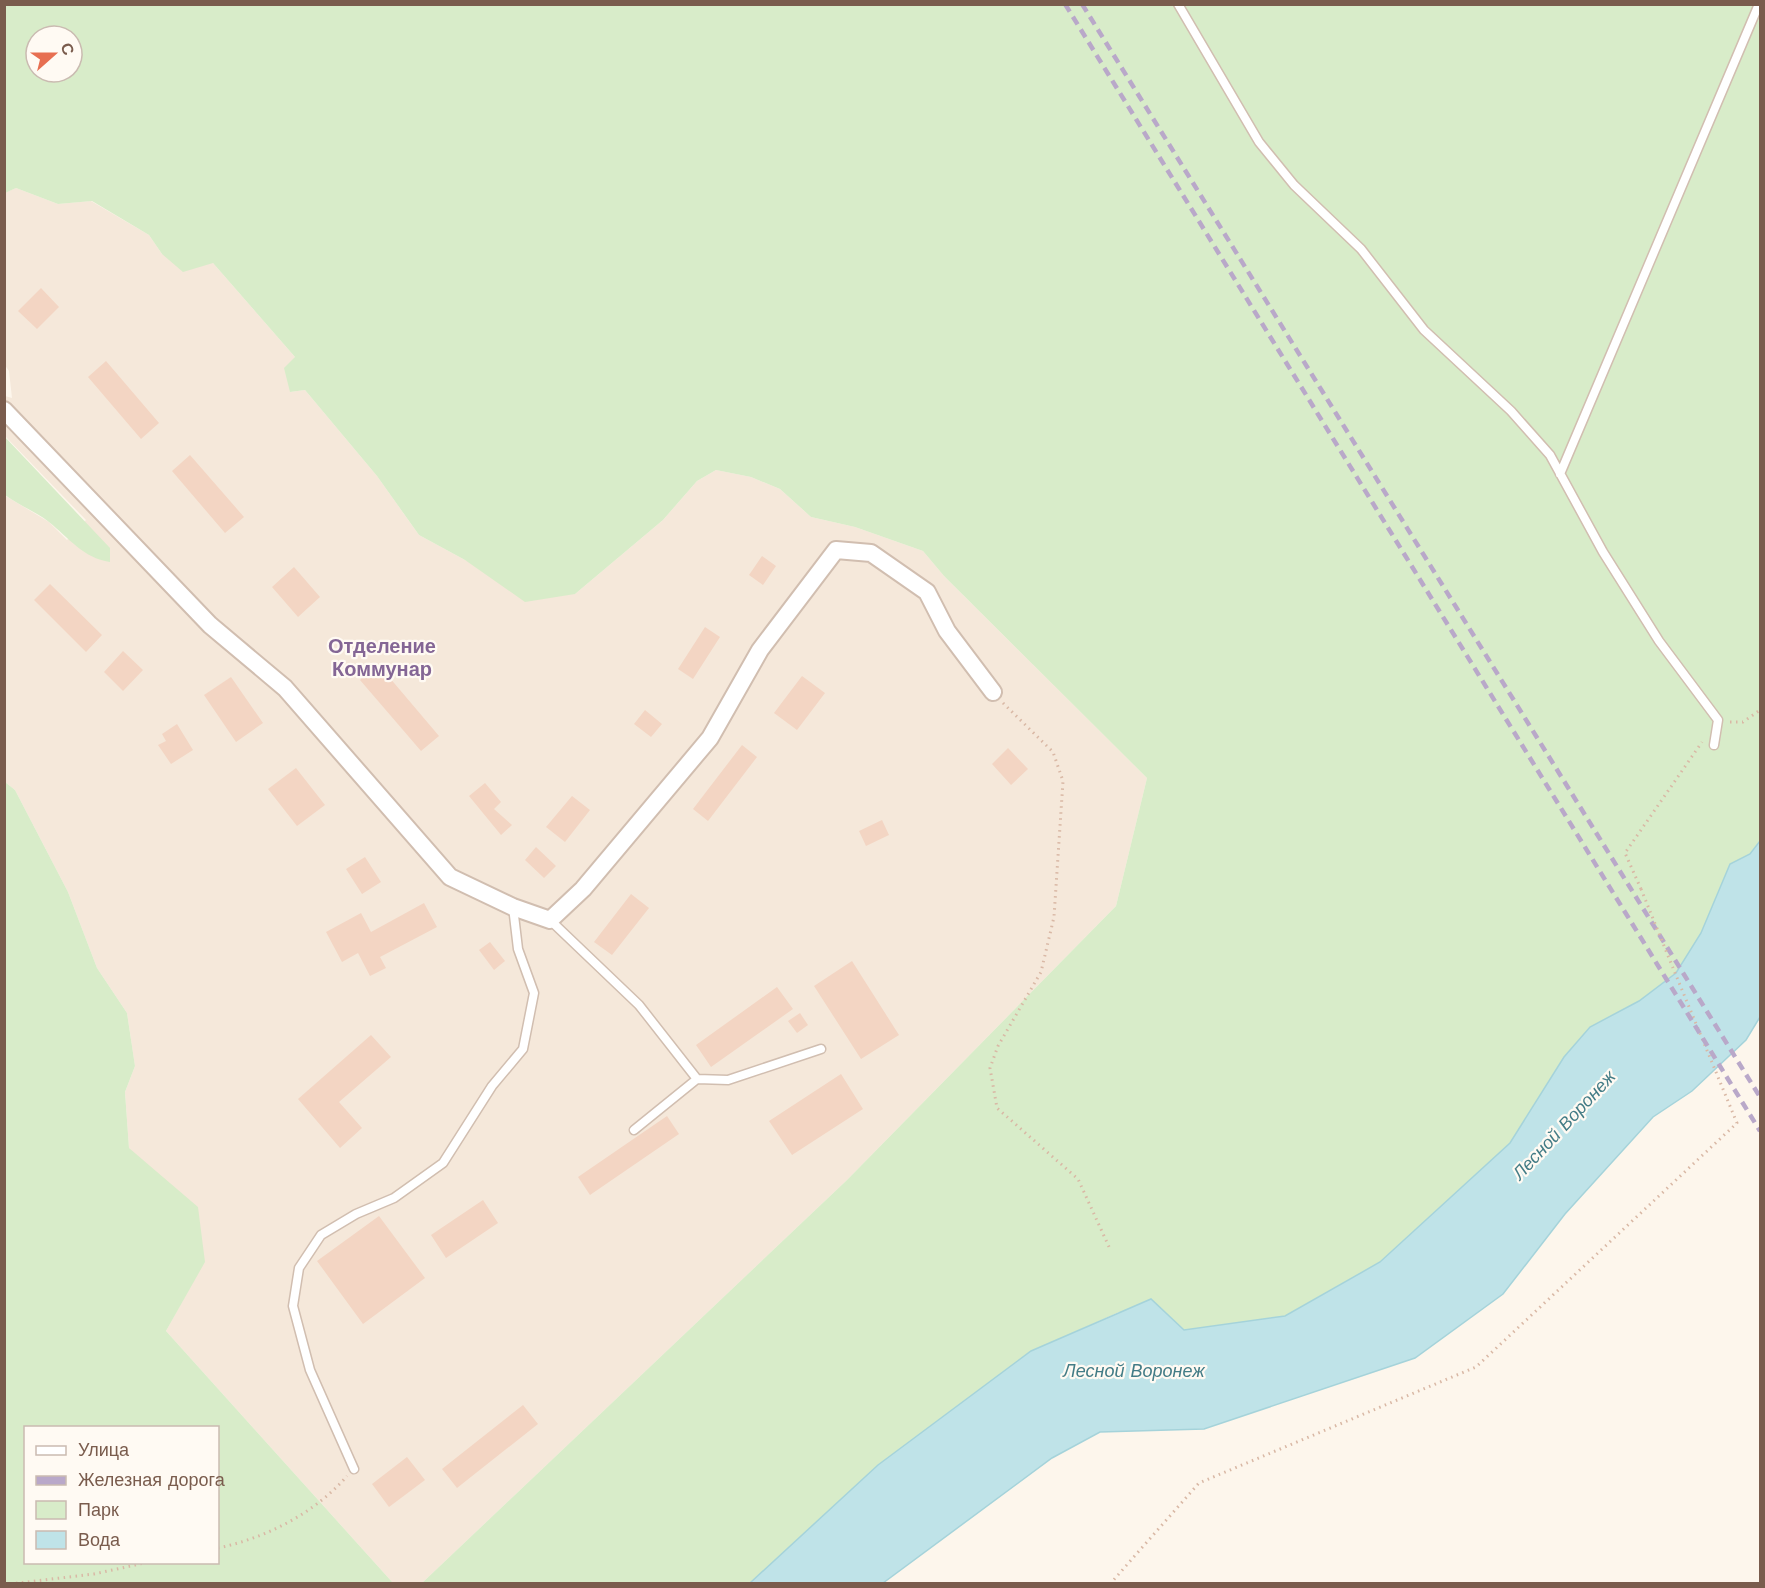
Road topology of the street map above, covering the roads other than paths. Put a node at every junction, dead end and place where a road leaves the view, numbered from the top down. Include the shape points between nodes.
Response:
1 (1178, 4) edge
2 (1759, 4) edge
3 (4, 410) edge
4 (1560, 474) junction
5 (993, 692) road end
6 (1714, 745) dead end
7 (513, 907) junction
8 (550, 920) junction
9 (821, 1048) dead end
10 (698, 1079) junction
11 (634, 1130) dead end
12 (354, 1469) road end

1 - 4 lane via 1259,142 1294,185 1361,249 1424,330 1511,411 1550,455
2 - 4 lane
3 - 7 street via 210,626 285,688 450,877
4 - 6 lane via 1659,641 1718,720
5 - 8 street via 947,631 927,592 871,553 836,550 760,650 711,738 583,889
7 - 8 street
7 - 12 lane via 518,949 534,993 524,1049 492,1086 443,1163 394,1198 321,1235 298,1269 293,1306 310,1370
8 - 10 lane via 639,1005
9 - 10 lane via 728,1080
10 - 11 lane

